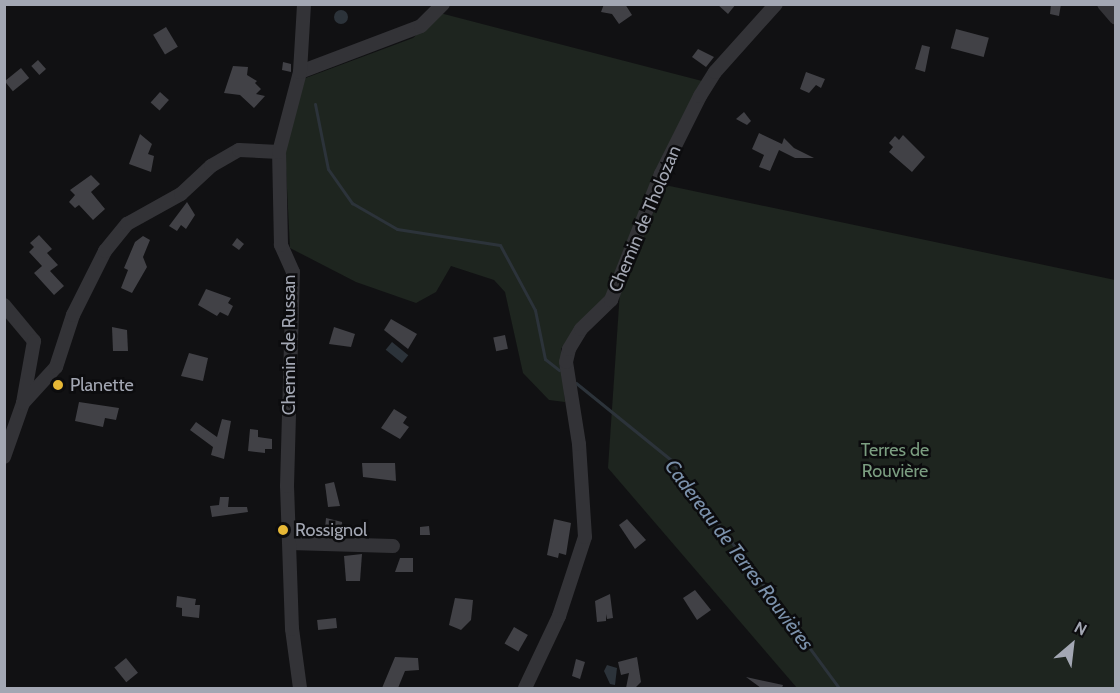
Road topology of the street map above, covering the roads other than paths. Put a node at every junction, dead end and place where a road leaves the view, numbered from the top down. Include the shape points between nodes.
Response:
1 (304, 4) edge
2 (443, 4) edge
3 (776, 4) edge
4 (1104, 4) edge
5 (1116, 18) edge
6 (300, 72) junction
7 (279, 152) junction
8 (4, 305) edge
9 (23, 403) junction
10 (4, 457) edge
11 (290, 543) junction
12 (393, 546) dead end
13 (300, 688) edge
14 (525, 688) edge

1 - 6 street, Chemin de Russan
2 - 6 street via 421,26
3 - 14 street, Chemin de Tholozan via 715,72 700,96 661,174 611,300 581,329 569,349 567,372 579,444 585,537 559,616
4 - 5 street
6 - 7 street, Chemin de Russan
7 - 9 street via 239,150 211,166 181,194 128,224 105,251 73,315 56,367
7 - 11 street, Chemin de Russan via 281,245 293,273 287,486
8 - 9 street via 34,342
9 - 10 street
11 - 12 street
11 - 13 street, Chemin de Russan via 292,629

